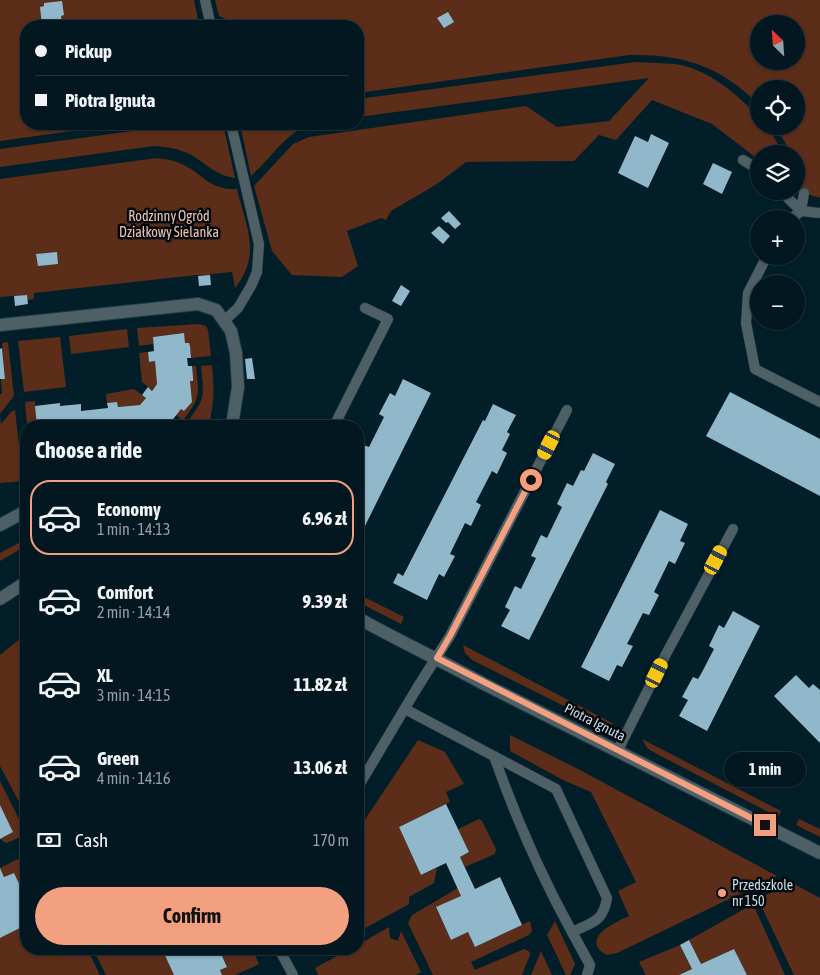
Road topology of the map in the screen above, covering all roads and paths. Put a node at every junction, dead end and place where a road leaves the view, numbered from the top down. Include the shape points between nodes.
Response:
1 (206, 0) edge
2 (210, 20) edge
3 (232, 130) edge
4 (743, 160) dead end
5 (750, 164) edge
6 (790, 200) edge
7 (800, 210) edge
8 (805, 211) edge
9 (820, 212) edge
10 (762, 265) edge
11 (365, 308) dead end
12 (224, 321) junction
13 (0, 325) edge
14 (820, 402) edge
15 (567, 410) dead end
16 (233, 420) edge
17 (337, 420) edge
18 (20, 514) edge
19 (0, 525) edge
20 (733, 529) dead end
21 (20, 586) edge
22 (0, 599) edge
23 (364, 621) edge
24 (437, 658) junction
25 (405, 709) junction
26 (618, 750) junction
27 (494, 756) junction
28 (364, 777) edge
29 (820, 853) edge
30 (572, 932) junction
31 (282, 955) edge
32 (293, 975) edge
33 (587, 975) edge

1 - 2 lane
3 - 12 lane via 258,244 257,272 238,308
4 - 5 lane
6 - 7 lane
8 - 9 lane
10 - 14 lane via 748,293 746,323 755,369
11 - 17 lane via 388,320
12 - 13 street via 216,310 198,304
12 - 16 street via 231,331 236,353 238,387
15 - 24 lane
18 - 19 street
20 - 26 lane
21 - 22 street
23 - 24 street, Piotra Ignuta
24 - 25 lane
24 - 26 street, Piotra Ignuta
25 - 27 lane
25 - 28 lane
26 - 29 street, Piotra Ignuta
27 - 30 lane via 512,807
27 - 30 lane via 556,789 607,898 599,919
30 - 33 lane via 590,965
31 - 32 lane

